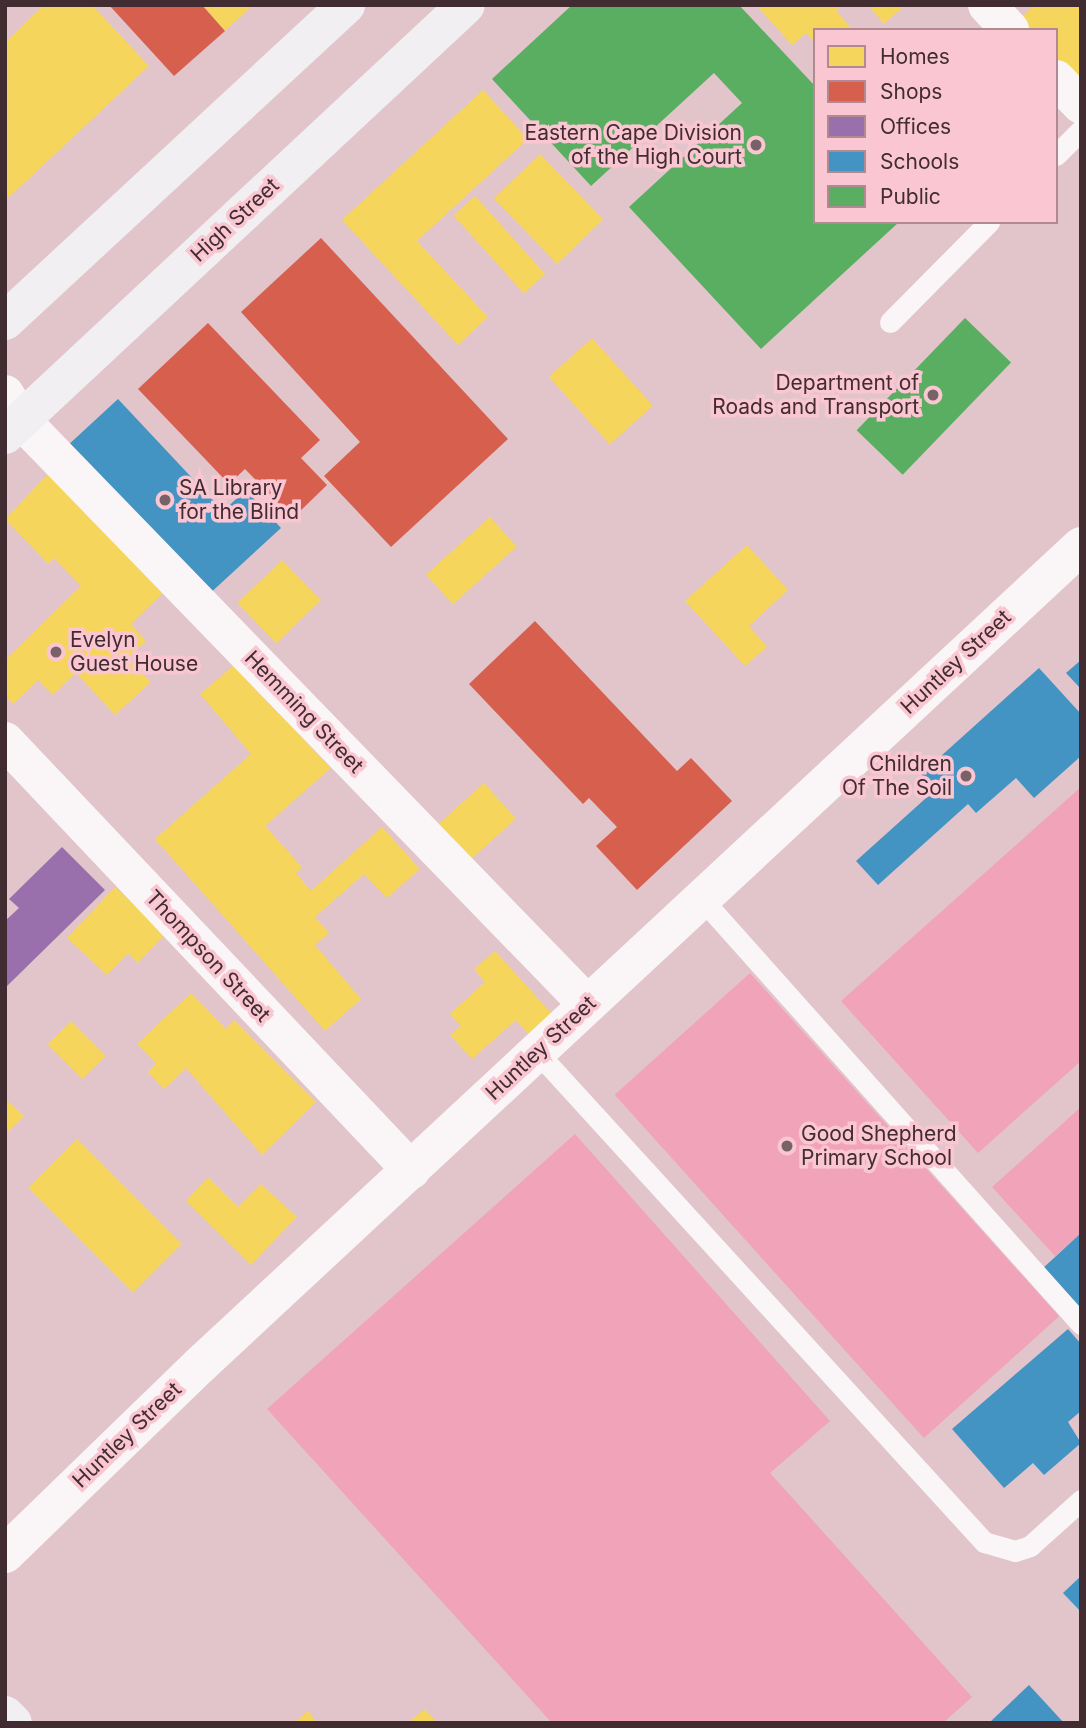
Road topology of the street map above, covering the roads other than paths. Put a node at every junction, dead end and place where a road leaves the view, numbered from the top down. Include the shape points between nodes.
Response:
1 (346, 5) edge
2 (466, 5) edge
3 (987, 5) edge
4 (1008, 28) edge
5 (1058, 81) edge
6 (1081, 105) edge
7 (1081, 130) edge
8 (1058, 153) edge
9 (987, 224) edge
10 (5, 321) edge
11 (890, 322) dead end
12 (10, 417) edge
13 (1081, 546) edge
14 (5, 741) edge
15 (701, 898) junction
16 (587, 1004) junction
17 (536, 1051) junction
18 (411, 1170) junction
19 (1081, 1324) edge
20 (1081, 1500) edge
21 (5, 1554) edge
22 (5, 1715) edge
23 (13, 1723) edge

1 - 10 street
2 - 12 street, High Street
3 - 4 street
5 - 6 street
7 - 8 lane
9 - 11 lane
12 - 16 street, Hemming Street
13 - 15 street, Huntley Street
14 - 18 street, Thompson Street
15 - 16 street, Huntley Street
15 - 19 lane
16 - 17 street, Huntley Street
17 - 18 street, Huntley Street
17 - 20 lane via 984,1542 1015,1551 1030,1546
18 - 21 street, Huntley Street
22 - 23 street

